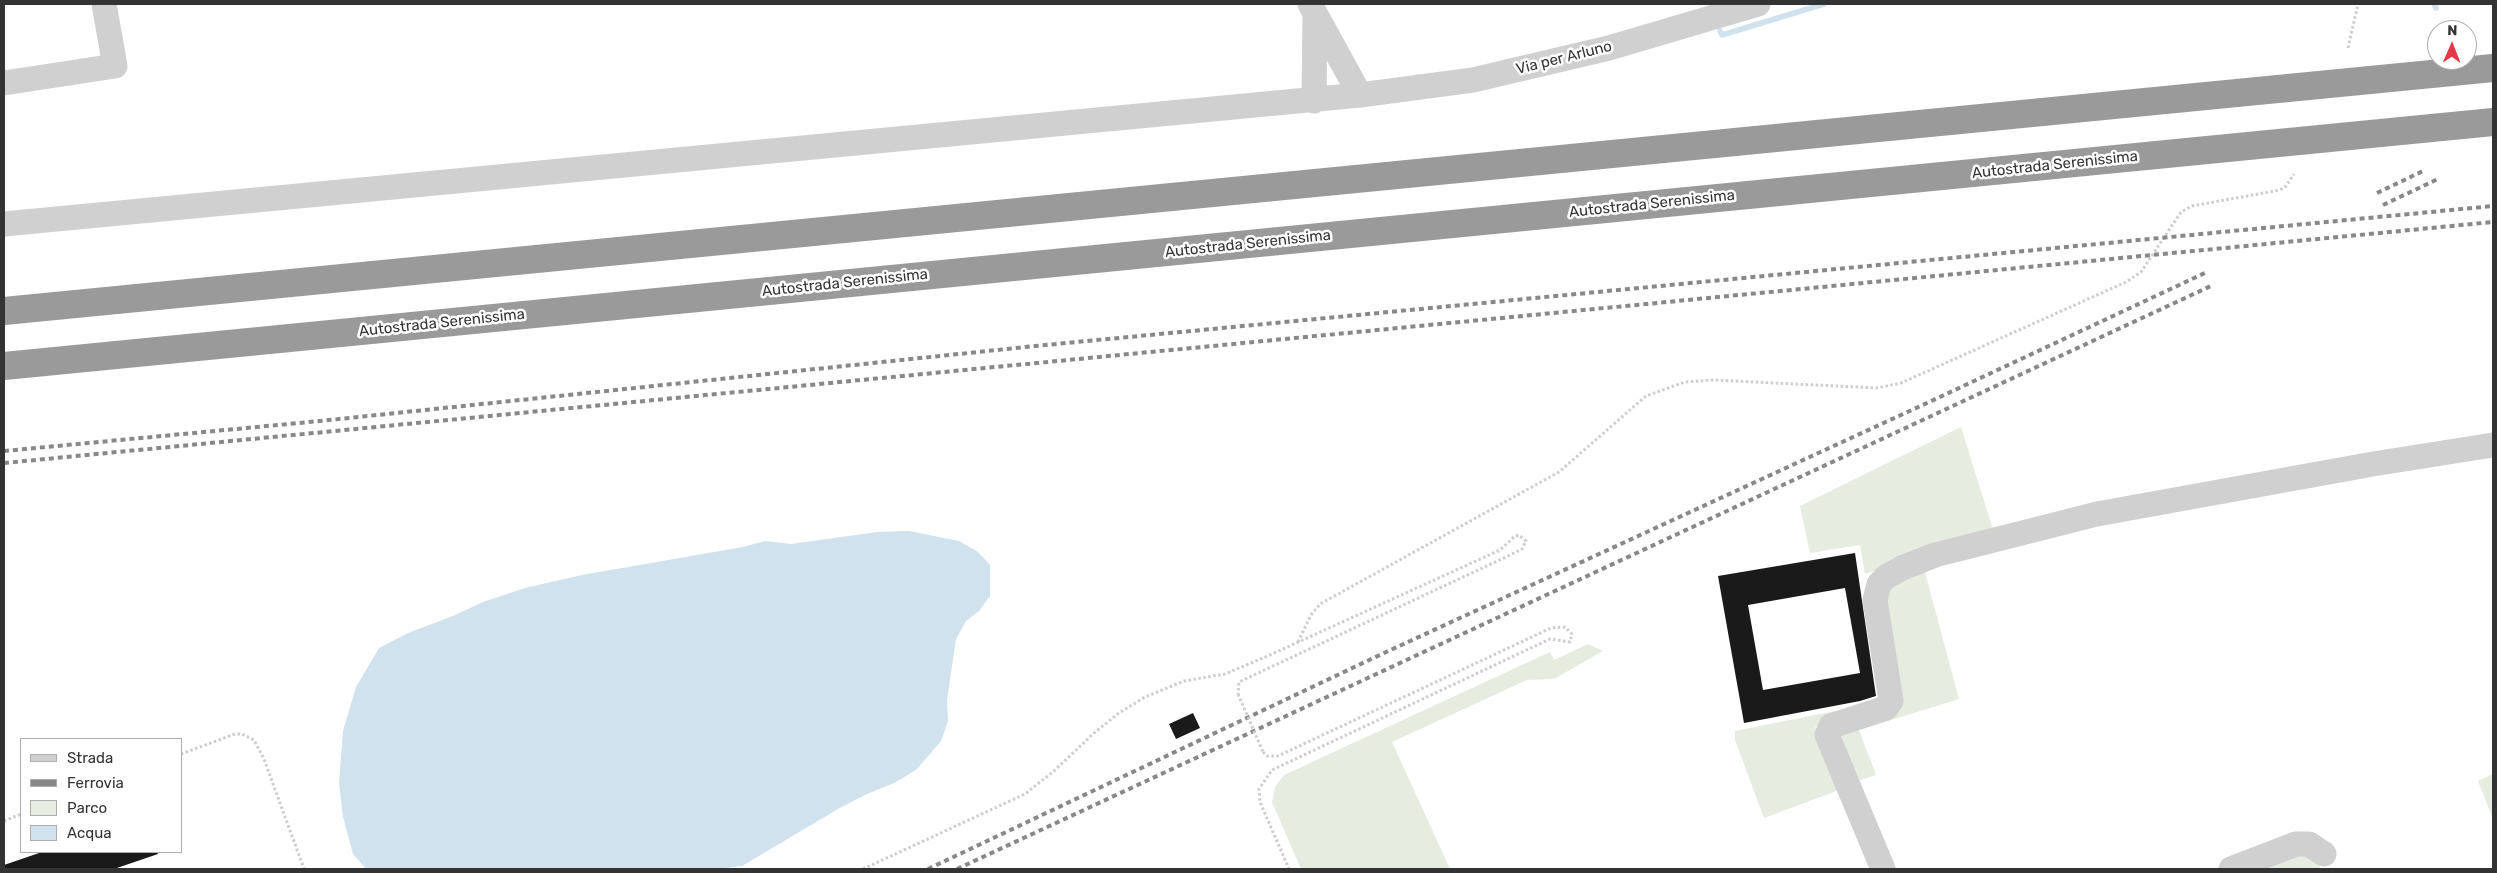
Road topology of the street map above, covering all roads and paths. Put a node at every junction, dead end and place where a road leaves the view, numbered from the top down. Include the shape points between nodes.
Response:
1 (104, 4) edge
2 (1758, 4) edge
3 (2358, 4) edge
4 (1312, 9) edge
5 (2348, 48) dead end
6 (2493, 68) edge
7 (4, 83) edge
8 (1363, 95) junction
9 (1314, 101) junction
10 (2493, 122) edge
11 (2294, 174) dead end
12 (4, 224) edge
13 (4, 311) edge
14 (4, 366) edge
15 (2493, 445) edge
16 (1298, 642) junction
17 (182, 754) edge
18 (20, 814) edge
19 (4, 821) edge
20 (2324, 854) dead end
21 (304, 869) edge
22 (863, 869) edge
23 (1289, 869) edge
24 (1883, 869) edge
25 (2231, 869) edge

1 - 7 street via 115,66
2 - 8 street, Via per Arluno via 1609,48 1473,80
3 - 5 path
4 - 8 street
4 - 9 street
6 - 13 highway
8 - 9 street, Via per Arluno
9 - 12 street, Via per Arluno
10 - 14 highway, Autostrada Serenissima
11 - 16 path via 2280,190 2192,206 2181,212 2141,272 2126,282 1901,383 1876,388 1716,380 1685,382 1646,396 1559,472 1320,604
15 - 24 street via 2097,514 1935,556 1886,577 1879,584 1875,600 1891,701 1886,708 1831,726 1827,735
16 - 22 path via 1225,674 1184,681 1145,697 1094,732 1025,794
16 - 23 path, bridge via 1500,550 1514,537 1519,535 1526,541 1515,553 1239,682 1238,694 1267,756 1278,756 1551,628 1565,627 1572,634 1570,642 1550,639 1272,770 1260,789 1260,802
17 - 21 path via 235,734 254,740
18 - 19 path
20 - 25 street via 2309,844 2296,844

